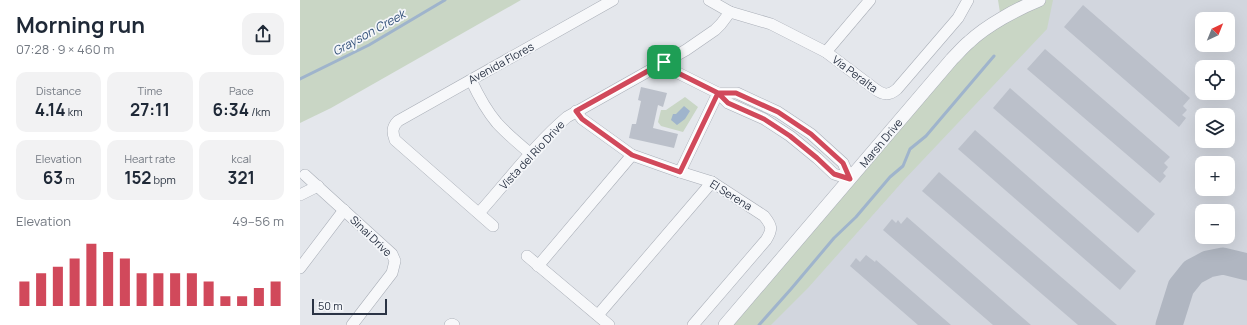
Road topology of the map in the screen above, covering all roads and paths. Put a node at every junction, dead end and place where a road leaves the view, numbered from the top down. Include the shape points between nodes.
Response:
1 (613, 0) edge
2 (709, 0) edge
3 (870, 0) edge
4 (968, 0) edge
5 (1039, 0) edge
6 (730, 12) junction
7 (826, 52) junction
8 (664, 62) junction
9 (470, 80) junction
10 (718, 93) junction
11 (576, 111) junction
12 (531, 154) junction
13 (632, 155) junction
14 (680, 172) junction
15 (306, 175) dead end
16 (850, 179) junction
17 (712, 182) junction
18 (318, 186) junction
19 (300, 195) edge
20 (344, 210) junction
21 (479, 213) junction
22 (493, 226) dead end
23 (527, 256) dead end
24 (538, 266) junction
25 (300, 268) edge
26 (598, 315) junction
27 (352, 325) edge
28 (450, 325) edge
29 (454, 325) edge
30 (609, 325) edge
31 (694, 325) edge
32 (725, 325) edge

1 - 9 street, Avenida Flores
2 - 6 street, Via Peralta
3 - 7 street
4 - 7 street, Via Peralta via 958,18 892,93 881,93
5 - 16 street, Marsh Drive via 1001,19 970,40
6 - 7 street, Via Peralta via 770,24
6 - 8 street, Vista del Rio Drive via 715,30
8 - 10 street via 678,73
8 - 11 street, Vista del Rio Drive
9 - 12 street via 496,122
9 - 21 street, Avenida Flores via 398,121 392,133 395,140
10 - 14 street
10 - 16 street via 736,93 778,112 811,134 843,163
11 - 12 street, Vista del Rio Drive via 558,125
11 - 13 street, El Serena via 582,119
12 - 21 street, Vista del Rio Drive
13 - 14 street, El Serena
13 - 24 street
14 - 17 street, El Serena
15 - 18 street, Sinai Drive
16 - 32 street, Marsh Drive
17 - 26 street
17 - 31 street, El Serena via 764,216 771,228 766,240
18 - 19 street
18 - 20 street, Sinai Drive
20 - 25 street
20 - 27 street, Sinai Drive via 392,254 395,261 392,272
21 - 22 street
23 - 24 street
24 - 26 street
26 - 30 street
28 - 29 street

